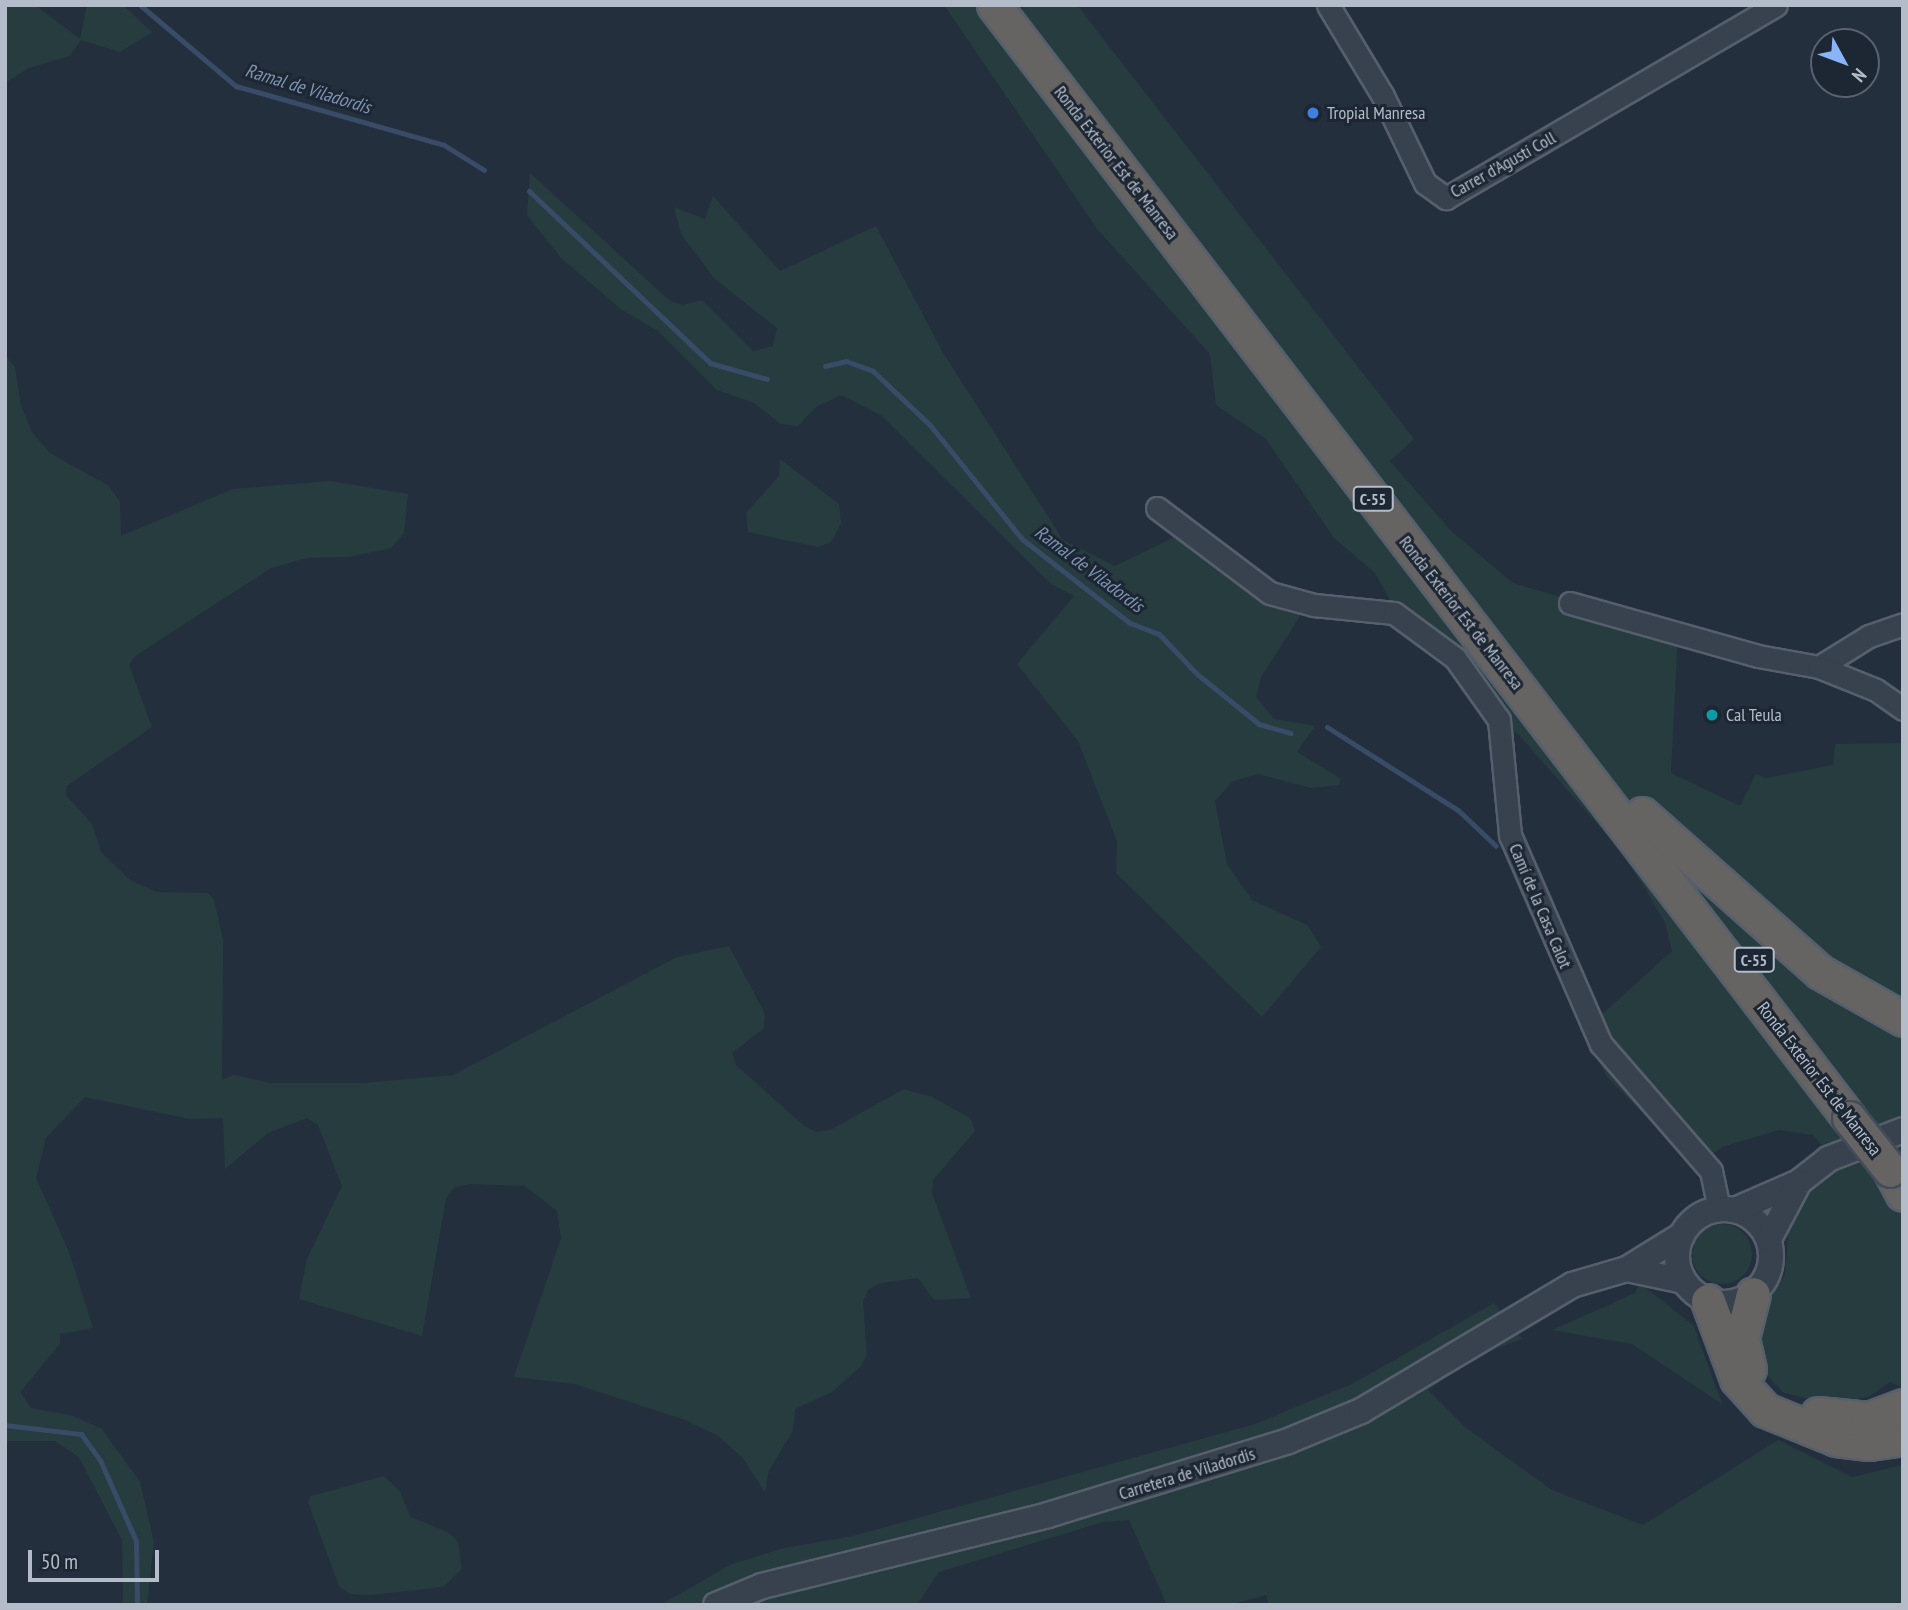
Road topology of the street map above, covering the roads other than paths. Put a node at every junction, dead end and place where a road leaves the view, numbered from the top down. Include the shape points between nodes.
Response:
1 (995, 5) edge
2 (1021, 5) edge
3 (1328, 5) edge
4 (1762, 9) edge
5 (1157, 508) dead end
6 (1570, 603) dead end
7 (1903, 624) edge
8 (1819, 667) junction
9 (1903, 709) edge
10 (1642, 814) junction
11 (1903, 1019) edge
12 (1858, 1112) junction
13 (1903, 1130) edge
14 (1900, 1176) edge
15 (1799, 1182) junction
16 (1727, 1209) junction
17 (1682, 1235) junction
18 (1769, 1239) junction
19 (1627, 1269) junction
20 (1696, 1291) junction
21 (1753, 1294) junction
22 (1903, 1406) edge
23 (1903, 1438) edge
24 (716, 1605) edge

1 - 12 highway, Ronda Exterior Est de Manresa / C-55
2 - 10 highway, Ronda Exterior Est de Manresa / C-55
3 - 4 street, Carrer d'Agustí Coll via 1383,96 1425,183 1446,198
5 - 16 street, Camí de la Casa Calot via 1270,593 1314,604 1394,613 1455,658 1499,720 1510,835 1601,1044 1711,1171
6 - 8 street
7 - 8 street via 1870,636
8 - 9 street via 1876,690
10 - 11 highway via 1820,972
10 - 12 highway, Ronda Exterior Est de Manresa / C-55
12 - 14 highway, Ronda Exterior Est de Manresa / C-55
13 - 15 street via 1828,1160
15 - 16 street
15 - 18 street
16 - 17 street via 1696,1218
16 - 18 street via 1755,1220
17 - 19 street, Carretera de Viladordis
17 - 20 street via 1677,1259
18 - 21 street via 1770,1269
19 - 20 street, Carretera de Viladordis
19 - 24 street, Carretera de Viladordis via 1572,1285 1361,1411 1288,1441 1048,1515 773,1583
20 - 21 street via 1731,1303
20 - 23 highway via 1737,1379 1765,1410 1836,1439 1869,1443
21 - 22 highway via 1743,1350 1752,1375 1771,1395 1852,1421

